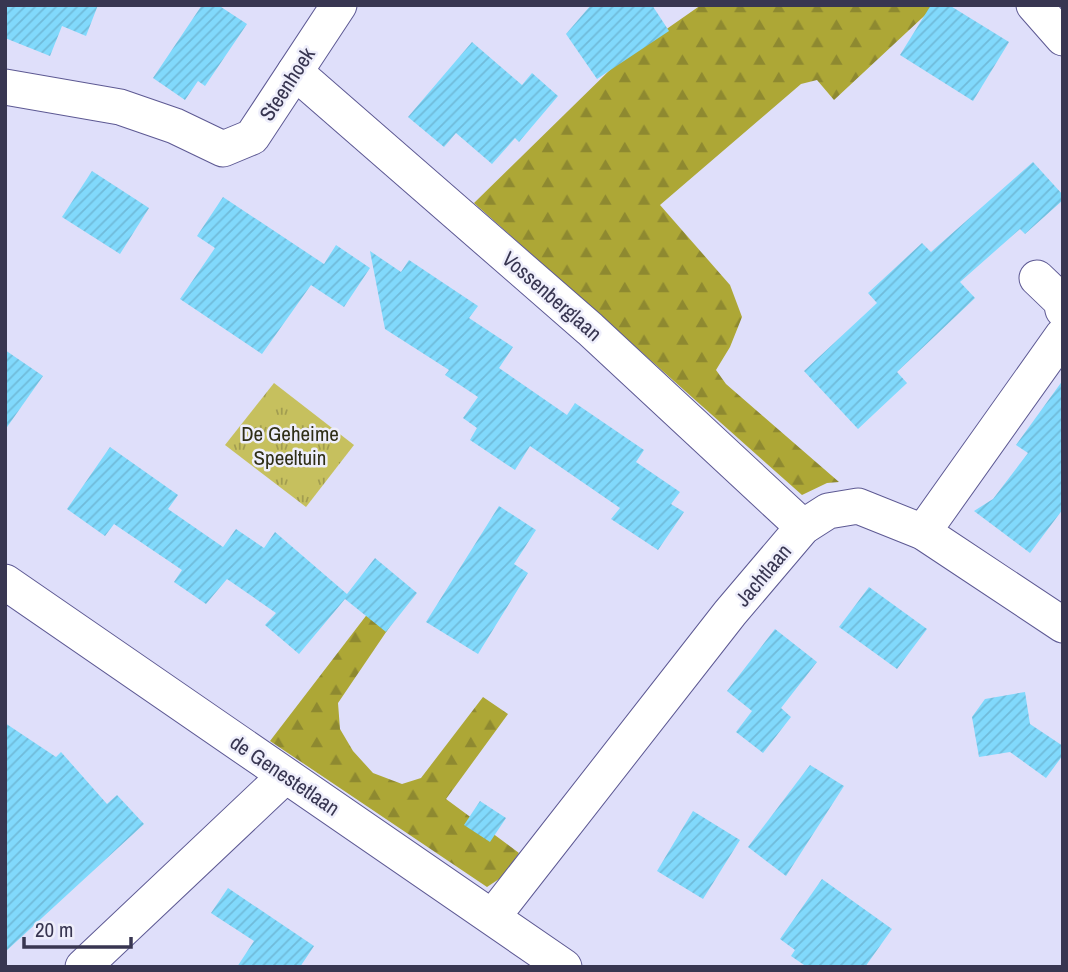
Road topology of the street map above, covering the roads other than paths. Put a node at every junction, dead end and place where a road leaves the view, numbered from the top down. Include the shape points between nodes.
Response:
1 (339, 5) edge
2 (1034, 5) edge
3 (1063, 38) edge
4 (295, 72) junction
5 (5, 88) edge
6 (1037, 278) dead end
7 (1063, 310) edge
8 (1063, 335) edge
9 (803, 527) junction
10 (923, 532) junction
11 (5, 582) edge
12 (1063, 625) edge
13 (285, 776) junction
14 (494, 915) junction
15 (83, 967) edge
16 (564, 967) edge

1 - 4 street, Steenhoek
2 - 3 street
4 - 5 street, Steenhoek via 252,137 223,149 120,107
4 - 9 street, Vossenberglaan via 590,329
6 - 7 street via 1061,301
8 - 10 street
9 - 10 street, Jachtlaan via 828,511 858,506
9 - 14 street, Jachtlaan via 730,613
10 - 12 street
11 - 13 street, de Genestetlaan
13 - 14 street, de Genestetlaan
13 - 15 street
14 - 16 street, de Genestetlaan

